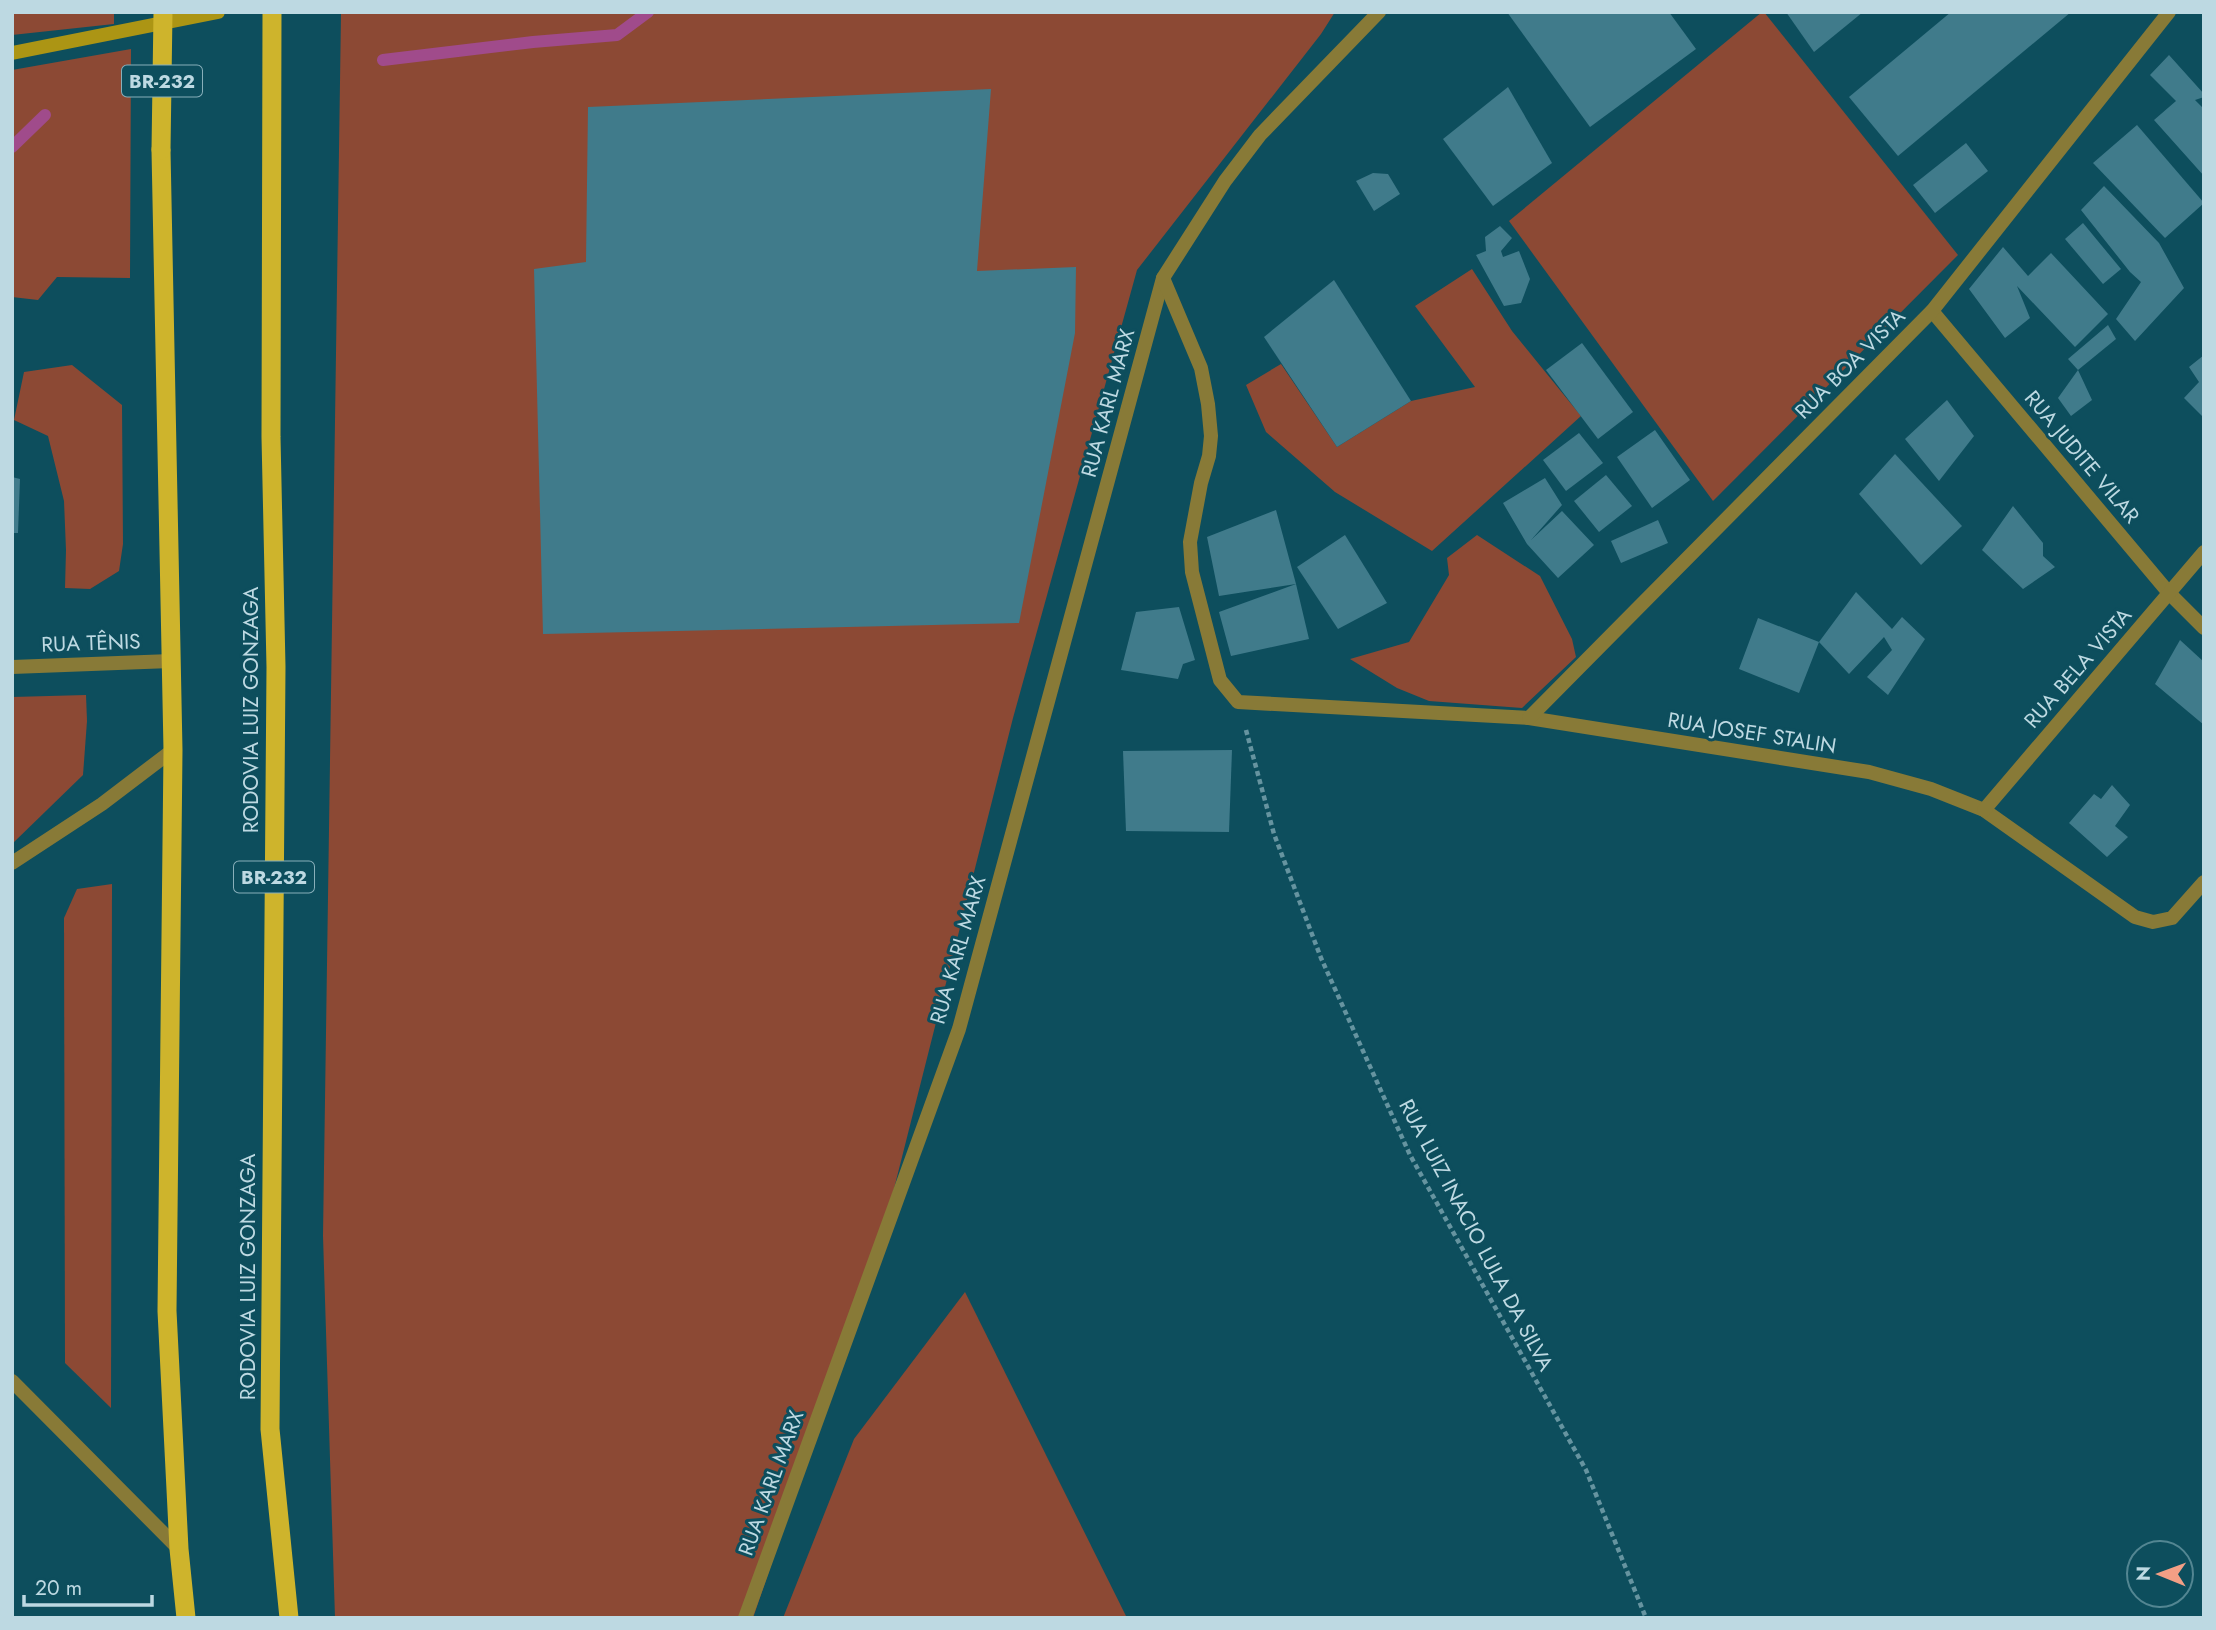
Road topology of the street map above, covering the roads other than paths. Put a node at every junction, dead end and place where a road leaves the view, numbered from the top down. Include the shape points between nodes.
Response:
1 (163, 12) edge
2 (218, 12) edge
3 (272, 12) edge
4 (1380, 12) edge
5 (2169, 12) edge
6 (12, 53) edge
7 (1163, 278) junction
8 (1932, 311) junction
9 (2204, 552) edge
10 (2169, 593) junction
11 (2204, 628) edge
12 (172, 661) junction
13 (12, 667) edge
14 (1529, 718) junction
15 (173, 750) junction
16 (1984, 810) junction
17 (12, 863) edge
18 (2204, 882) edge
19 (12, 1381) edge
20 (179, 1549) junction
21 (186, 1618) edge
22 (289, 1618) edge
23 (744, 1618) edge

1 - 12 highway, BR-232, bridge via 161,150
2 - 6 main road
3 - 22 highway, RODOVIA LUIZ GONZAGA / BR-232 via 271,437 276,667 270,1429
4 - 7 street, RUA KARL MARX via 1260,135
5 - 8 street, RUA BOA VISTA
7 - 14 street, RUA JOSEF STALIN via 1201,368 1208,404 1211,436 1190,542 1192,572 1220,680 1238,702
7 - 23 street, RUA KARL MARX via 959,1029
8 - 10 street, RUA JUDITE VILAR
8 - 14 street, RUA BOA VISTA
9 - 10 street, RUA BELA VISTA
10 - 11 street, RUA JUDITE VILAR
10 - 16 street, RUA BELA VISTA
12 - 13 street, RUA TÊNIS
12 - 15 highway, BR-232
14 - 16 street, RUA JOSEF STALIN via 1869,772
15 - 17 street
15 - 20 highway, BR-232 via 167,1311
16 - 18 street, RUA JOSEF STALIN via 2135,917 2153,922 2172,918
19 - 20 street
20 - 21 highway, BR-232

